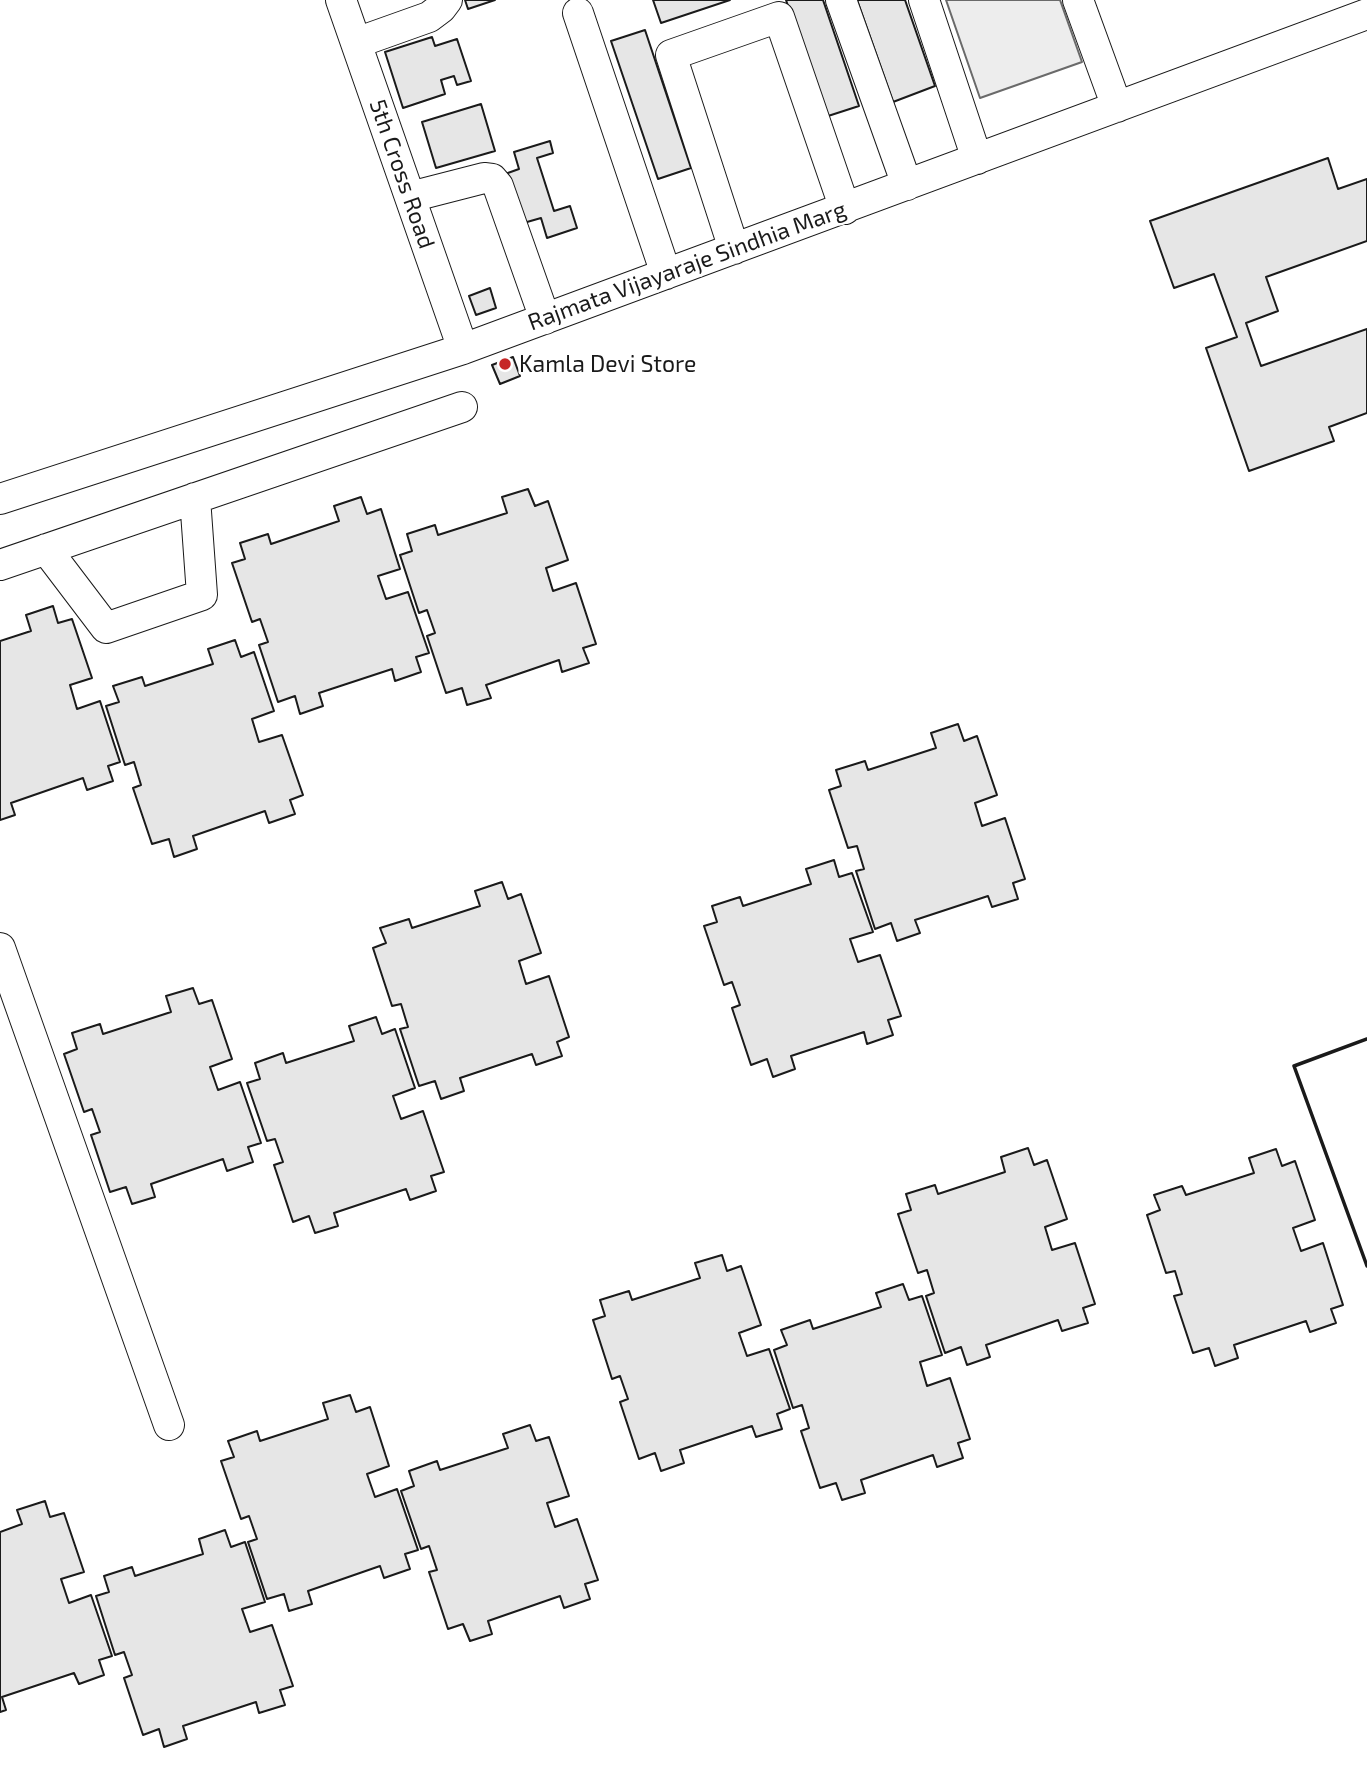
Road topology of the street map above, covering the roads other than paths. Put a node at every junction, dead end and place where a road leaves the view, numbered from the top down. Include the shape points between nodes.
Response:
1 (341, 0) edge
2 (447, 0) edge
3 (841, 0) edge
4 (924, 0) edge
5 (1078, 0) edge
6 (578, 13) dead end
7 (1367, 14) edge
8 (356, 43) junction
9 (1117, 107) junction
10 (977, 159) junction
11 (907, 185) junction
12 (410, 197) junction
13 (845, 209) junction
14 (734, 249) junction
15 (666, 274) junction
16 (545, 318) junction
17 (463, 349) junction
18 (462, 407) dead end
19 (195, 498) junction
20 (0, 499) edge
21 (46, 549) junction
22 (0, 565) edge
23 (0, 948) edge
24 (169, 1425) dead end

1 - 8 street, 5th Cross Road
2 - 8 street via 429,17
3 - 11 street
4 - 10 street
5 - 9 street
6 - 15 street
7 - 9 street, Rajmata Vijayaraje Sindhia Marg
8 - 12 street, 5th Cross Road
9 - 10 street, Rajmata Vijayaraje Sindhia Marg
10 - 11 street, Rajmata Vijayaraje Sindhia Marg
11 - 13 street, Rajmata Vijayaraje Sindhia Marg
12 - 16 street via 492,179
12 - 17 street, 5th Cross Road
13 - 14 street, Rajmata Vijayaraje Sindhia Marg
13 - 14 street via 779,17 671,55
14 - 15 street, Rajmata Vijayaraje Sindhia Marg
15 - 16 street, Rajmata Vijayaraje Sindhia Marg
16 - 17 street, Rajmata Vijayaraje Sindhia Marg
17 - 20 street, Rajmata Vijayaraje Sindhia Marg
18 - 19 street
19 - 21 street
19 - 21 street via 202,595 118,624 106,628
21 - 22 street
23 - 24 street

